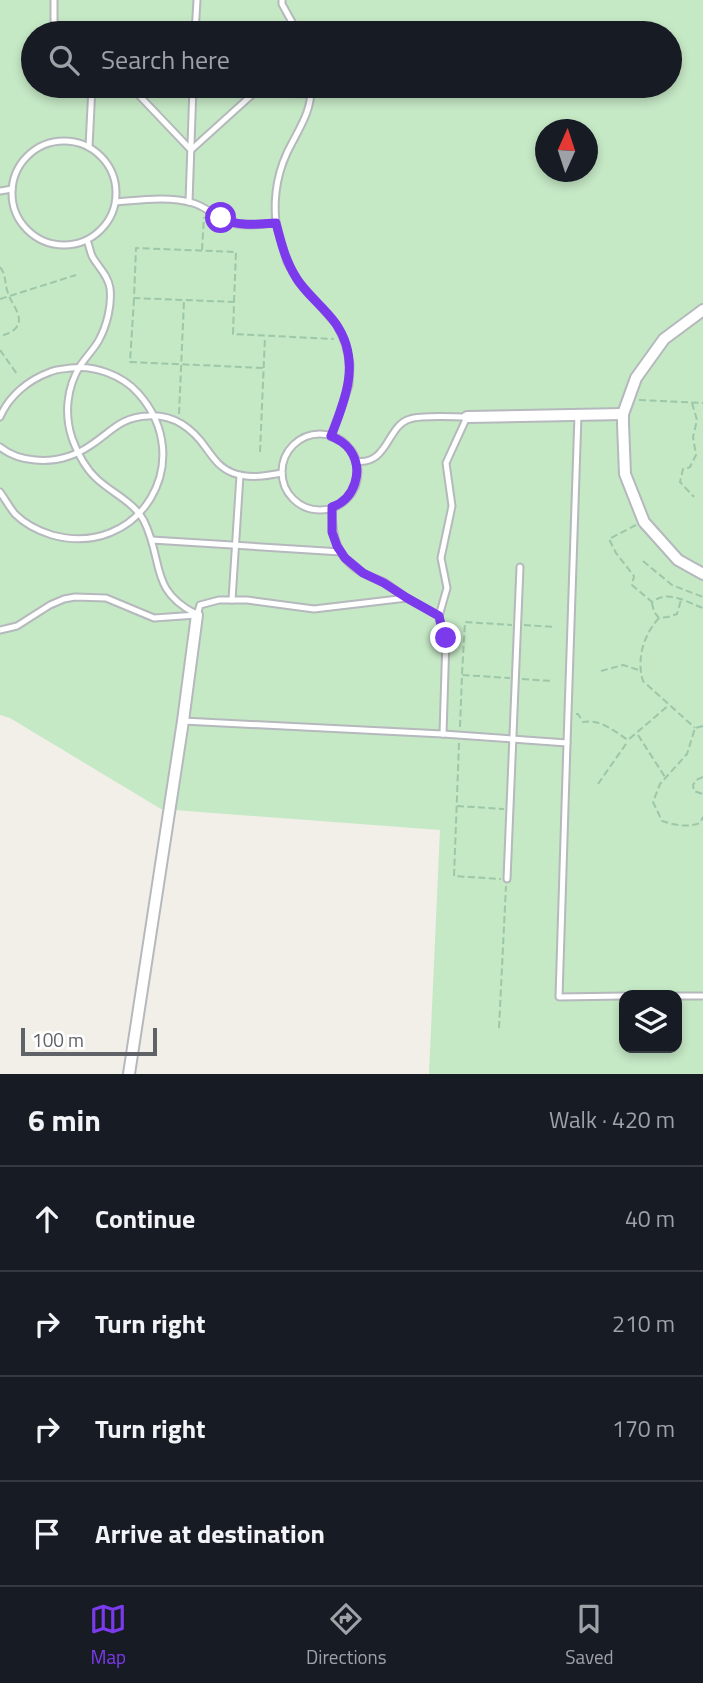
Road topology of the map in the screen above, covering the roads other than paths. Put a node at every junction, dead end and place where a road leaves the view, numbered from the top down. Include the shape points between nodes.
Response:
1 (54, 0) edge
2 (197, 0) edge
3 (282, 0) edge
4 (54, 21) edge
5 (196, 21) edge
6 (291, 21) edge
7 (91, 98) edge
8 (145, 98) edge
9 (193, 98) edge
10 (248, 98) edge
11 (311, 98) edge
12 (89, 146) junction
13 (191, 150) junction
14 (12, 189) junction
15 (0, 191) edge
16 (116, 202) junction
17 (188, 202) junction
18 (276, 223) junction
19 (87, 240) junction
20 (703, 310) edge
21 (79, 367) junction
22 (622, 414) junction
23 (154, 415) junction
24 (578, 415) junction
25 (0, 416) edge
26 (467, 417) junction
27 (331, 436) junction
28 (0, 447) edge
29 (78, 452) junction
30 (356, 461) junction
31 (282, 473) junction
32 (240, 475) junction
33 (0, 492) edge
34 (332, 507) junction
35 (139, 513) junction
36 (152, 540) junction
37 (235, 545) junction
38 (341, 552) junction
39 (520, 568) dead end
40 (703, 574) edge
41 (407, 598) junction
42 (232, 600) junction
43 (197, 615) junction
44 (439, 616) junction
45 (0, 630) edge
46 (183, 721) junction
47 (443, 734) junction
48 (513, 740) junction
49 (567, 744) junction
50 (507, 879) road end
51 (619, 996) edge
52 (682, 996) edge
53 (703, 996) edge
54 (129, 1074) edge

1 - 4 lane
2 - 5 lane
3 - 6 lane
7 - 12 lane
8 - 13 lane
9 - 13 lane
10 - 13 lane
11 - 18 lane via 276,185
12 - 14 lane via 55,141 39,147 20,165
12 - 16 lane via 112,170
13 - 17 lane
14 - 15 lane
14 - 19 lane via 13,207 35,236 51,244
16 - 17 lane
16 - 19 lane via 106,225
17 - 18 lane via 232,223
18 - 27 lane via 287,262 298,281 337,325 344,340 349,385
19 - 21 lane via 107,278 110,305 99,340
20 - 22 street via 663,339 636,378
21 - 23 lane via 108,373 132,386
21 - 25 lane via 51,371 25,384
21 - 29 lane via 67,417
22 - 24 street
22 - 40 street via 625,474 644,522 677,560
23 - 29 lane via 124,421
23 - 32 lane via 188,427 223,468
23 - 35 lane via 164,459 157,486
24 - 26 street
24 - 49 lane
26 - 30 lane via 411,418 380,453
26 - 44 lane via 446,463 452,506 441,558 447,588
27 - 30 lane via 342,442
27 - 31 lane via 308,436 297,442 283,461
28 - 29 lane via 25,459 57,460
29 - 35 lane via 95,478
30 - 34 lane via 355,486
31 - 32 lane
31 - 34 lane via 284,486 301,505 313,510
32 - 37 lane
33 - 35 lane via 32,526 69,539 96,538 122,527
34 - 38 lane via 332,532
35 - 36 lane
36 - 37 lane
36 - 43 lane via 165,589 180,606
37 - 38 lane
37 - 42 lane
38 - 41 lane via 363,573
39 - 48 lane
41 - 42 lane via 314,609
41 - 44 lane
42 - 43 lane via 200,605
43 - 45 lane via 154,618 106,598 75,597
43 - 46 street
44 - 47 lane via 446,638
46 - 47 lane
46 - 54 street
47 - 48 lane
48 - 49 lane
48 - 50 lane
49 - 51 lane via 559,997
52 - 53 lane

